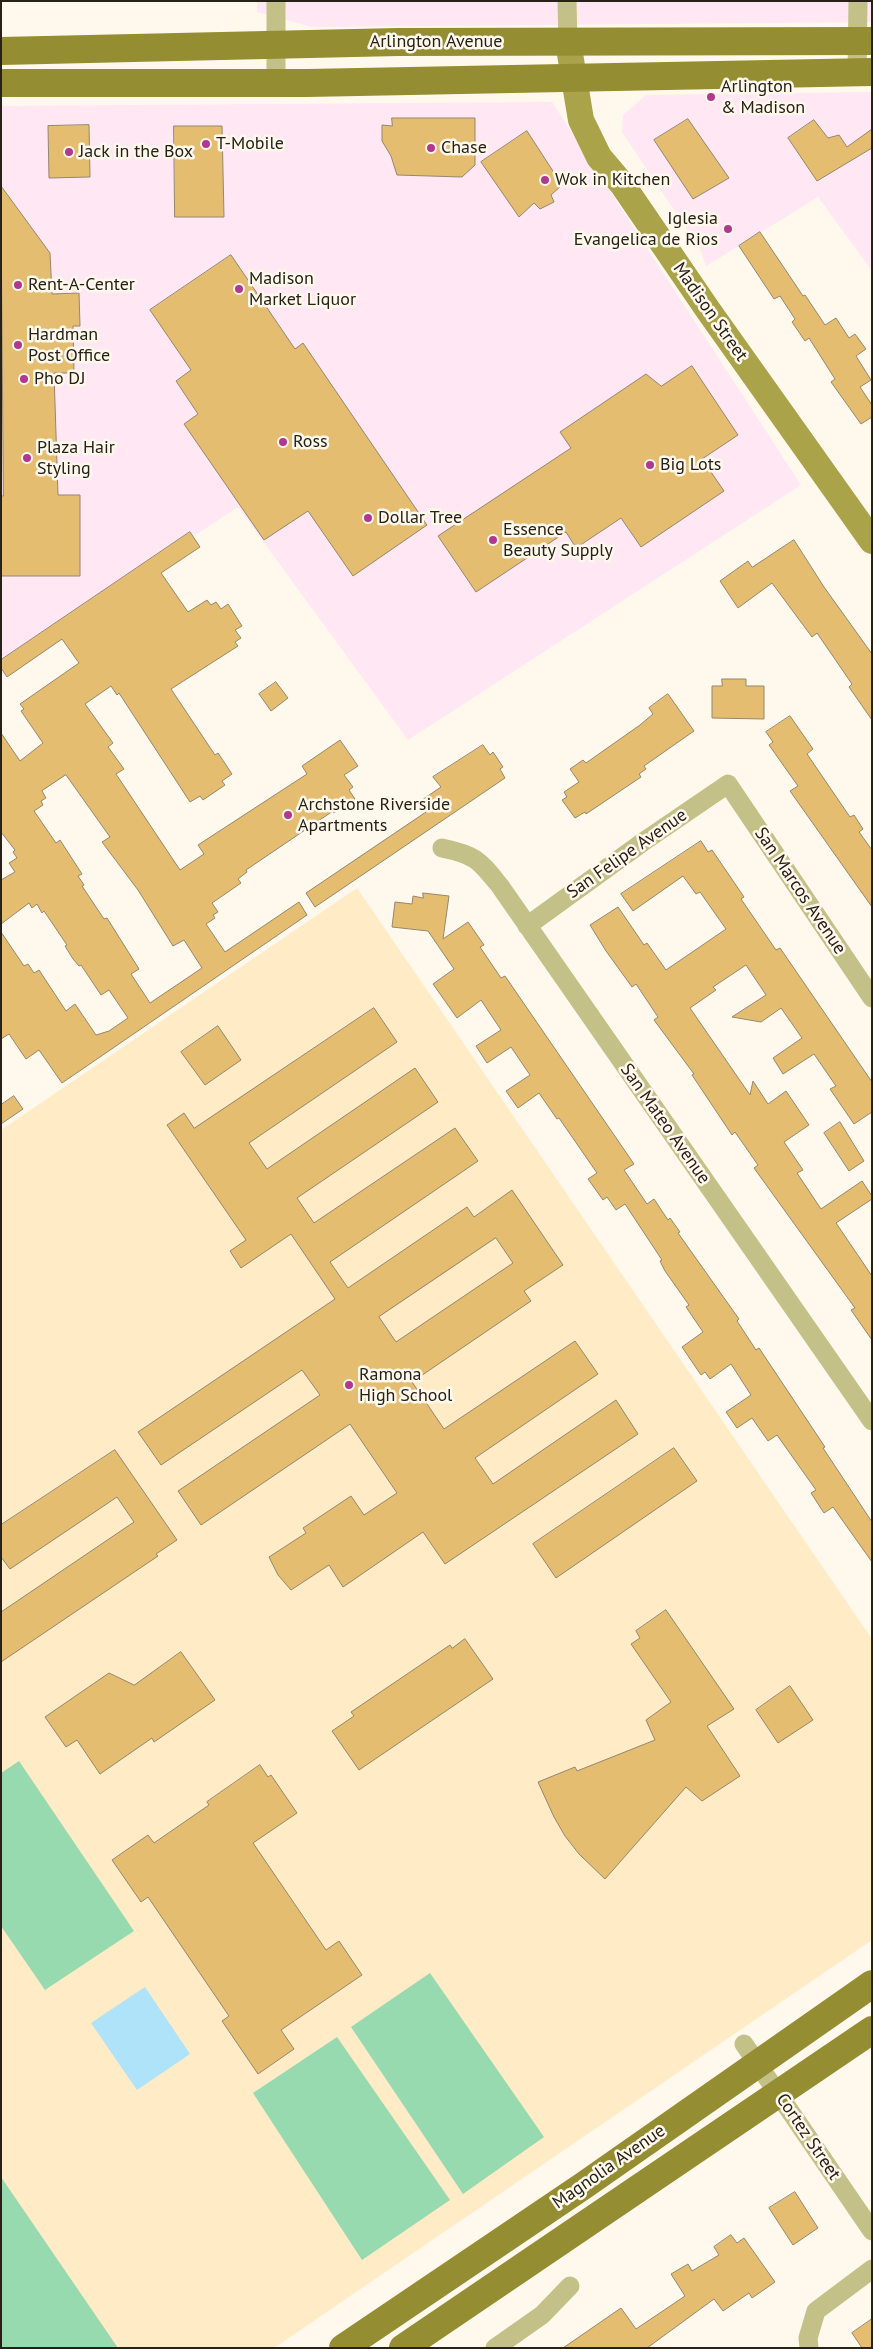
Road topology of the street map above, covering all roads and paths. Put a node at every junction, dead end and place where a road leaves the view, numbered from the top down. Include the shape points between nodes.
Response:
1 (276, 1) edge
2 (568, 1) edge
3 (858, 1) edge
4 (864, 41) edge
5 (568, 42) junction
6 (276, 44) junction
7 (1, 51) edge
8 (864, 73) edge
9 (574, 79) junction
10 (1, 83) edge
11 (276, 83) junction
12 (872, 541) edge
13 (728, 784) joint
14 (442, 848) dead end
15 (527, 926) junction
16 (872, 998) edge
17 (872, 1422) edge
18 (872, 1984) edge
19 (872, 2030) edge
20 (750, 2054) junction
21 (777, 2092) junction
22 (872, 2231) edge
23 (872, 2270) edge
24 (570, 2286) dead end
25 (343, 2348) edge
26 (403, 2348) edge
27 (495, 2348) edge
28 (809, 2348) edge

1 - 6 street
2 - 5 street
3 - 4 street
4 - 5 main road, Arlington Avenue
4 - 8 street
5 - 6 main road, Arlington Avenue
5 - 9 main road, Madison Street
6 - 7 main road, Arlington Avenue
6 - 11 street
8 - 9 main road
9 - 11 main road
9 - 12 main road, Madison Street via 581,120 599,156 622,184
10 - 11 main road
13 - 15 street, San Felipe Avenue
13 - 16 street, San Marcos Avenue
14 - 15 street, San Mateo Avenue via 481,861
15 - 17 street, San Mateo Avenue
18 - 20 main road, Magnolia Avenue
19 - 21 main road, Magnolia Avenue
20 - 21 street, Cortez Street
20 - 25 main road, Magnolia Avenue via 583,2186
21 - 22 street, Cortez Street
21 - 26 main road, Magnolia Avenue
23 - 28 street via 816,2311 808,2338
24 - 27 street via 542,2316

